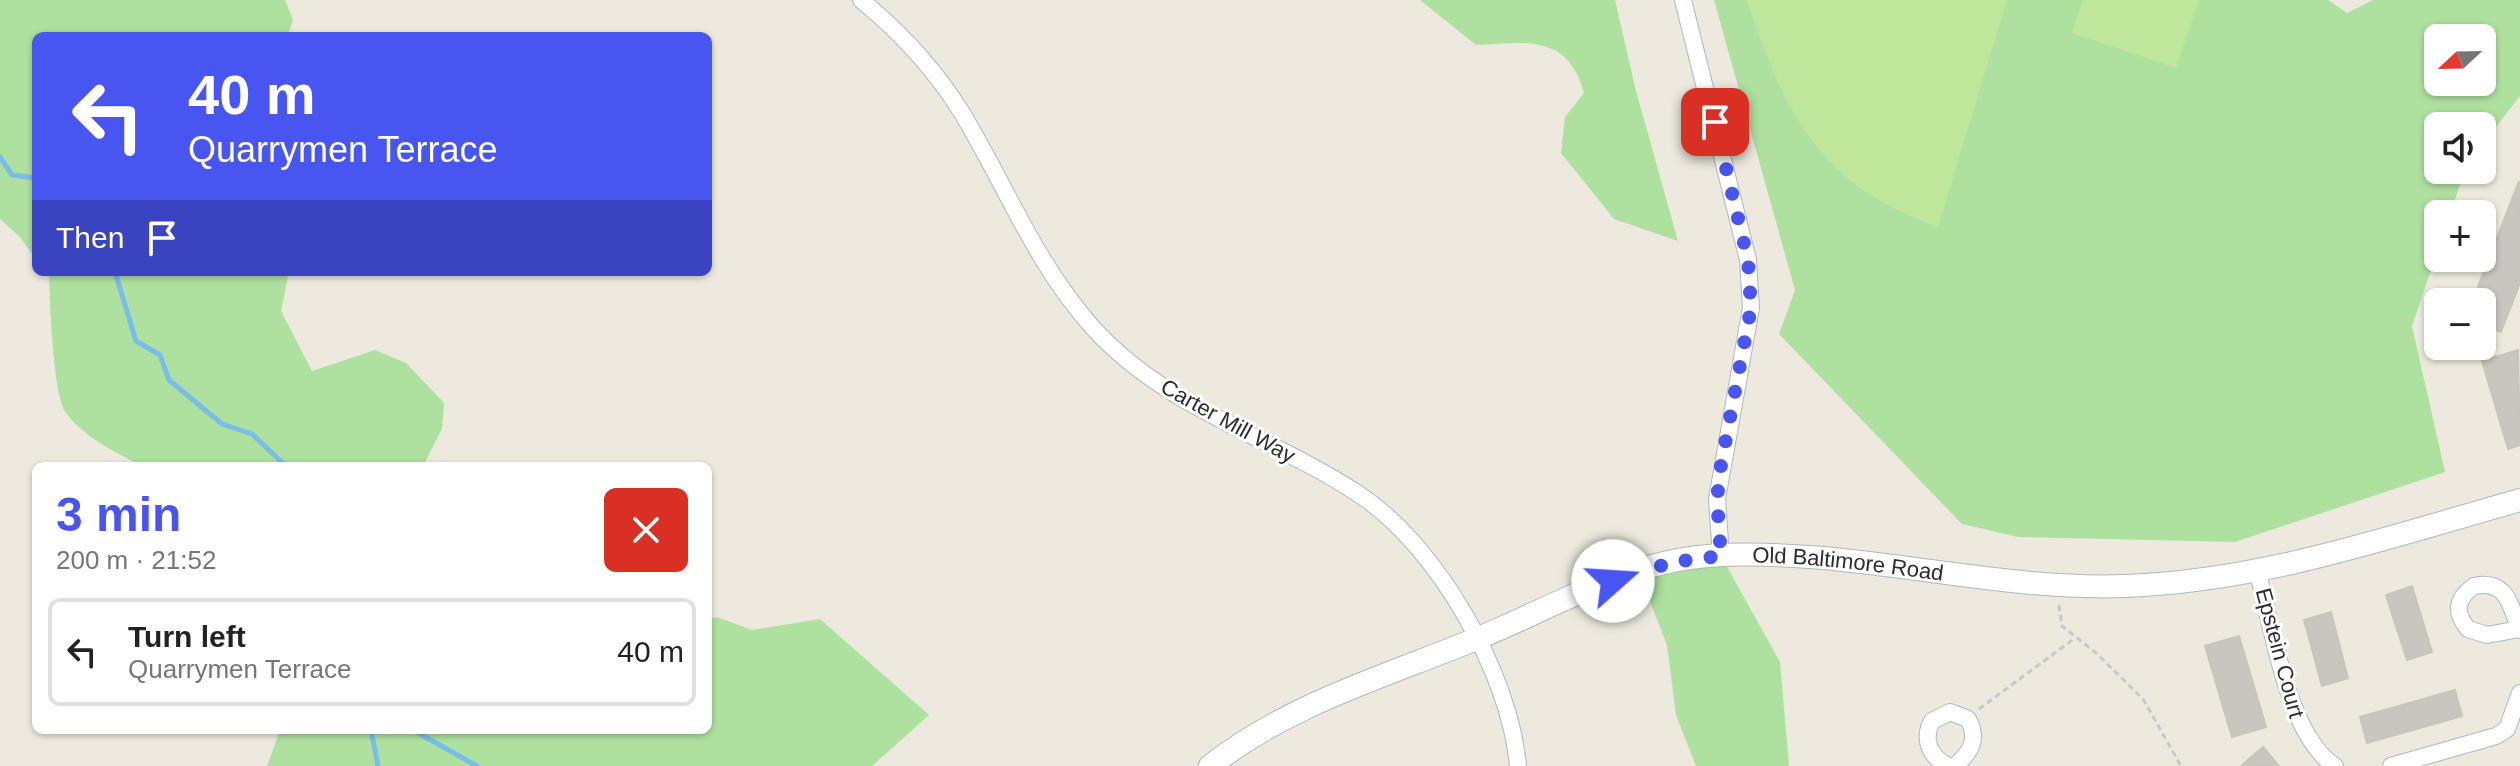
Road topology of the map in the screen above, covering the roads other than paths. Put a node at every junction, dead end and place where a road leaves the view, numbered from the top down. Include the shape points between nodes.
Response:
1 (861, 0) edge
2 (1683, 0) edge
3 (2520, 500) edge
4 (1721, 556) junction
5 (2258, 573) junction
6 (1478, 638) junction
7 (2520, 693) edge
8 (1210, 766) edge
9 (1518, 766) edge
10 (1948, 766) edge
11 (1955, 766) edge
12 (2335, 766) edge
13 (2391, 766) edge

1 - 6 street, Carter Mill Way via 922,60 961,111 1033,246 1094,329 1178,398 1362,496 1431,565
2 - 4 street via 1748,260 1751,308 1717,499
3 - 5 street, Old Baltimore Road
4 - 5 street, Old Baltimore Road via 1786,556 2058,586 2177,583
4 - 6 street, Old Baltimore Road via 1638,571
5 - 12 street, Epstein Court via 2299,725 2315,751
6 - 8 street, Old Baltimore Road via 1306,705 1248,736
6 - 9 street, Carter Mill Way via 1504,702
7 - 13 street via 2507,729 2496,736
10 - 11 street via 1930,749 1928,728 1946,713 1960,713 1968,719 1973,744

